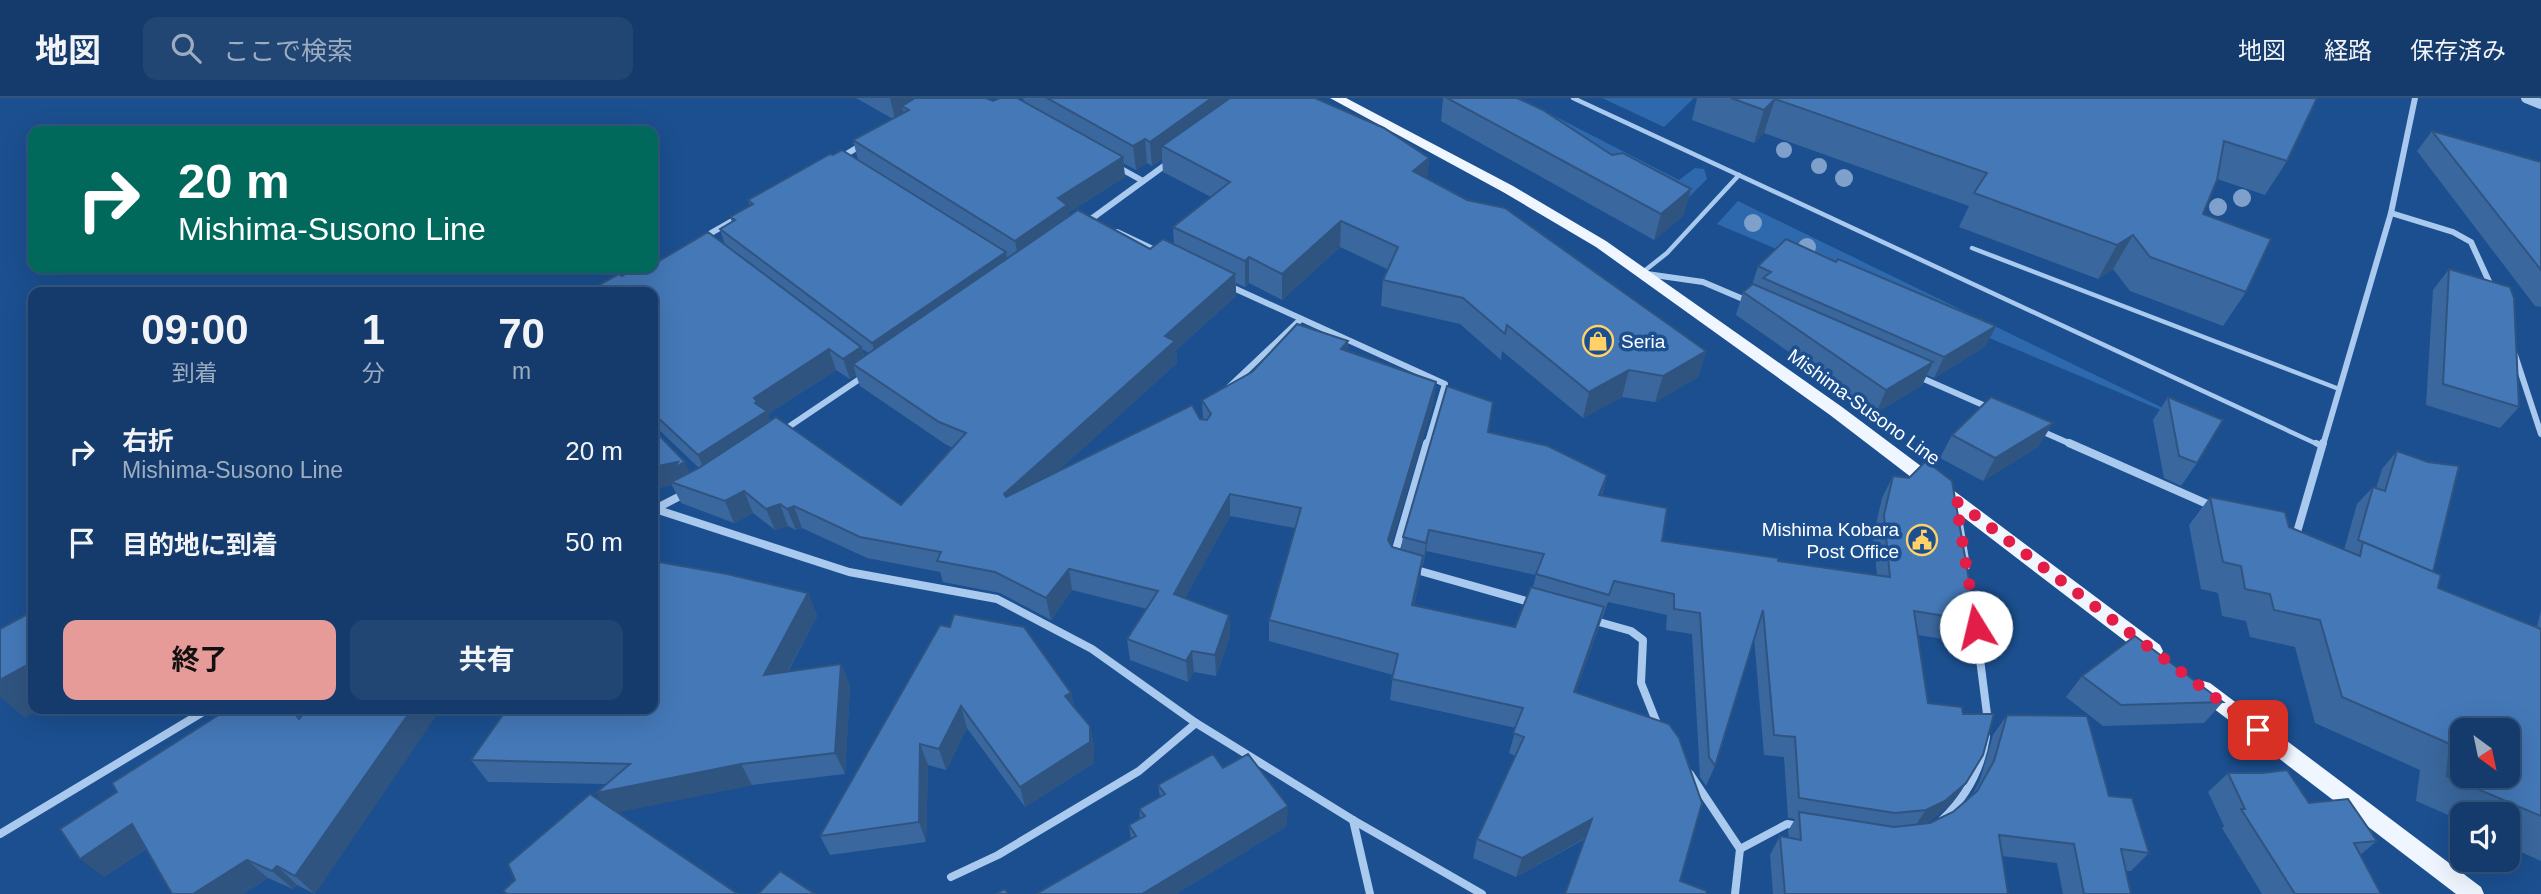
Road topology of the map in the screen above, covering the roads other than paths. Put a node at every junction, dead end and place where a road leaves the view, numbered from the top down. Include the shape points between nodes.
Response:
1 (1336, 98) edge
2 (1573, 98) edge
3 (2416, 98) edge
4 (2526, 98) edge
5 (2541, 104) edge
6 (875, 137) edge
7 (1177, 156) edge
8 (842, 157) junction
9 (1109, 162) edge
10 (830, 163) edge
11 (853, 164) edge
12 (1739, 175) junction
13 (1143, 181) junction
14 (750, 210) edge
15 (2391, 213) junction
16 (1091, 219) junction
17 (1103, 224) edge
18 (1082, 225) edge
19 (1114, 230) edge
20 (705, 237) junction
21 (693, 244) edge
22 (716, 245) edge
23 (1972, 248) dead end
24 (1170, 258) edge
25 (1642, 273) junction
26 (1219, 281) edge
27 (2495, 297) edge
28 (1754, 304) edge
29 (1301, 319) junction
30 (2511, 346) edge
31 (1905, 370) edge
32 (866, 375) edge
33 (2339, 389) junction
34 (1220, 396) edge
35 (1993, 409) edge
36 (2030, 426) edge
37 (2541, 433) edge
38 (774, 436) edge
39 (2322, 446) junction
40 (695, 488) edge
41 (1956, 501) junction
42 (658, 508) edge
43 (2219, 509) edge
44 (658, 511) edge
45 (2282, 537) edge
46 (2294, 542) junction
47 (2306, 548) edge
48 (1392, 563) edge
49 (1406, 567) edge
50 (1967, 570) edge
51 (1972, 597) edge
52 (1538, 605) edge
53 (1578, 616) edge
54 (2165, 660) edge
55 (2187, 677) edge
56 (200, 714) edge
57 (1196, 723) junction
58 (1667, 740) edge
59 (1681, 762) edge
60 (1353, 820) junction
61 (1935, 826) edge
62 (1814, 828) edge
63 (0, 834) edge
64 (1740, 849) junction
65 (951, 877) dead end
66 (1370, 894) edge
67 (1482, 894) edge
68 (1735, 894) edge
69 (2473, 894) edge

1 - 25 main road, Mishima-Susono Line via 1508,190
2 - 12 lane
3 - 15 street
4 - 5 street
6 - 8 street
7 - 13 street
8 - 10 street
8 - 11 street
9 - 13 street
12 - 25 lane via 1667,253
12 - 39 lane
13 - 16 street
14 - 20 street
15 - 27 street via 2471,242
15 - 33 street
16 - 17 street
16 - 18 street
19 - 24 street
20 - 21 street
20 - 22 street
23 - 33 lane
25 - 28 street via 1703,282
25 - 41 main road, Mishima-Susono Line
26 - 29 street
29 - 34 street
29 - 48 street via 1445,384
30 - 37 street
31 - 35 street
32 - 38 street
33 - 39 street
36 - 43 street
39 - 46 street
40 - 42 street
41 - 50 street
41 - 54 main road, Mishima-Susono Line
44 - 57 street via 849,572 997,599 1092,649
45 - 46 street
46 - 47 street
49 - 52 street
51 - 61 street via 1988,719 1985,746 1957,807
53 - 58 street via 1630,631 1643,640 1641,682
55 - 69 main road
56 - 63 street
57 - 60 street
57 - 65 street via 1139,771 998,855
59 - 64 street
60 - 66 street
60 - 67 street
62 - 64 street via 1787,824
64 - 68 street

